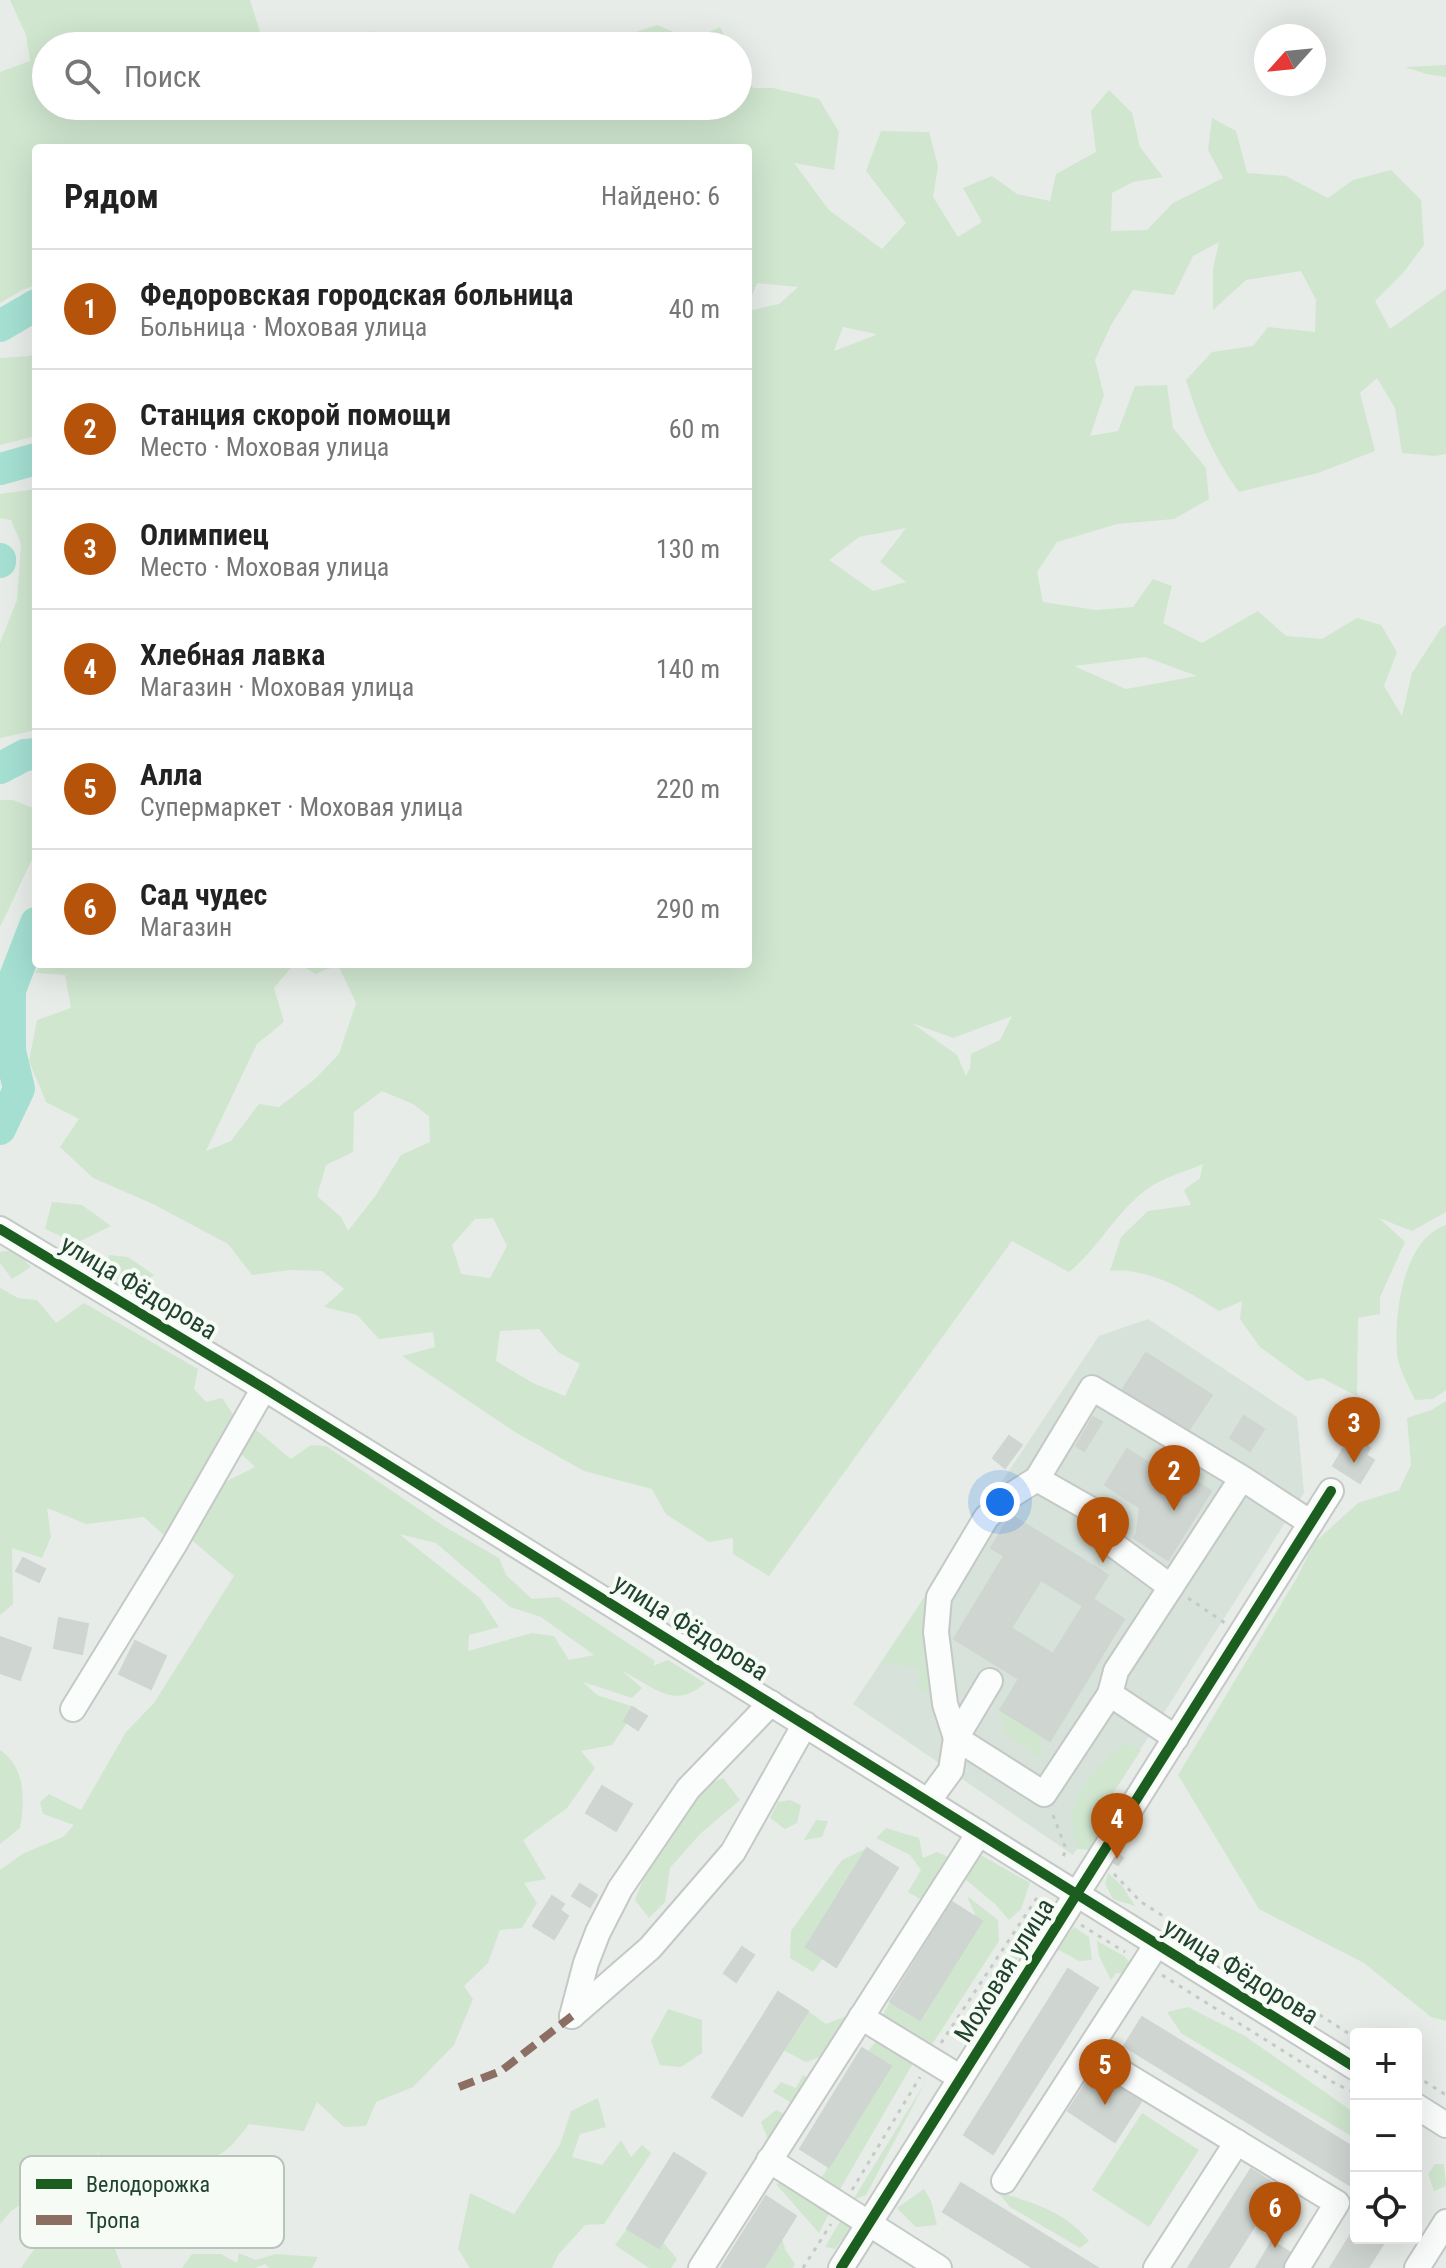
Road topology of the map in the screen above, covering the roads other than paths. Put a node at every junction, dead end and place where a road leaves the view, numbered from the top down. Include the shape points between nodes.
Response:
1 (0, 1229) edge
2 (264, 1388) junction
3 (1242, 1478) junction
4 (1037, 1479) junction
5 (1331, 1491) dead end
6 (1311, 1523) junction
7 (1171, 1587) junction
8 (990, 1681) dead end
9 (1110, 1694) junction
10 (771, 1703) junction
11 (73, 1709) dead end
12 (805, 1724) junction
13 (956, 1738) junction
14 (1176, 1738) junction
15 (929, 1800) junction
16 (979, 1833) junction
17 (1072, 1904) junction
18 (1151, 1954) junction
19 (861, 2017) junction
20 (1088, 2052) junction
21 (1350, 2065) edge
22 (961, 2078) junction
23 (1422, 2110) edge
24 (1446, 2125) edge
25 (1237, 2142) junction
26 (769, 2160) junction
27 (1004, 2181) dead end
28 (1446, 2222) edge
29 (870, 2223) junction
30 (701, 2268) edge
31 (841, 2268) edge
32 (939, 2268) edge
33 (1156, 2268) edge
34 (1297, 2268) edge
35 (1417, 2268) edge

1 - 2 street, улица Фёдорова
2 - 10 street, улица Фёдорова
2 - 11 street
3 - 4 street via 1092,1388
3 - 6 street
3 - 7 street
4 - 7 street via 1102,1516 1107,1540
4 - 13 street via 986,1518 939,1597 936,1632 945,1704
5 - 6 street, Моховая улица
6 - 14 street, Моховая улица
7 - 9 street via 1116,1671
8 - 13 street
9 - 13 street via 1044,1794
9 - 14 street
10 - 12 street, улица Фёдорова
10 - 12 street via 688,1789 620,1889 586,1963 572,2016 650,1948 733,1852
12 - 15 street, улица Фёдорова
13 - 15 street via 951,1770
14 - 17 street, Моховая улица
15 - 16 street, улица Фёдорова
16 - 17 street, улица Фёдорова via 1043,1888
16 - 19 street
17 - 18 street, улица Фёдорова
17 - 22 street, Моховая улица
18 - 20 street
18 - 21 street, улица Фёдорова
19 - 22 street
19 - 26 street
20 - 25 street
20 - 27 street
22 - 29 street, Моховая улица
23 - 24 street
25 - 33 street
25 - 34 street via 1337,2203
26 - 29 street
26 - 30 street
28 - 35 street
29 - 31 street, Моховая улица
29 - 32 street

